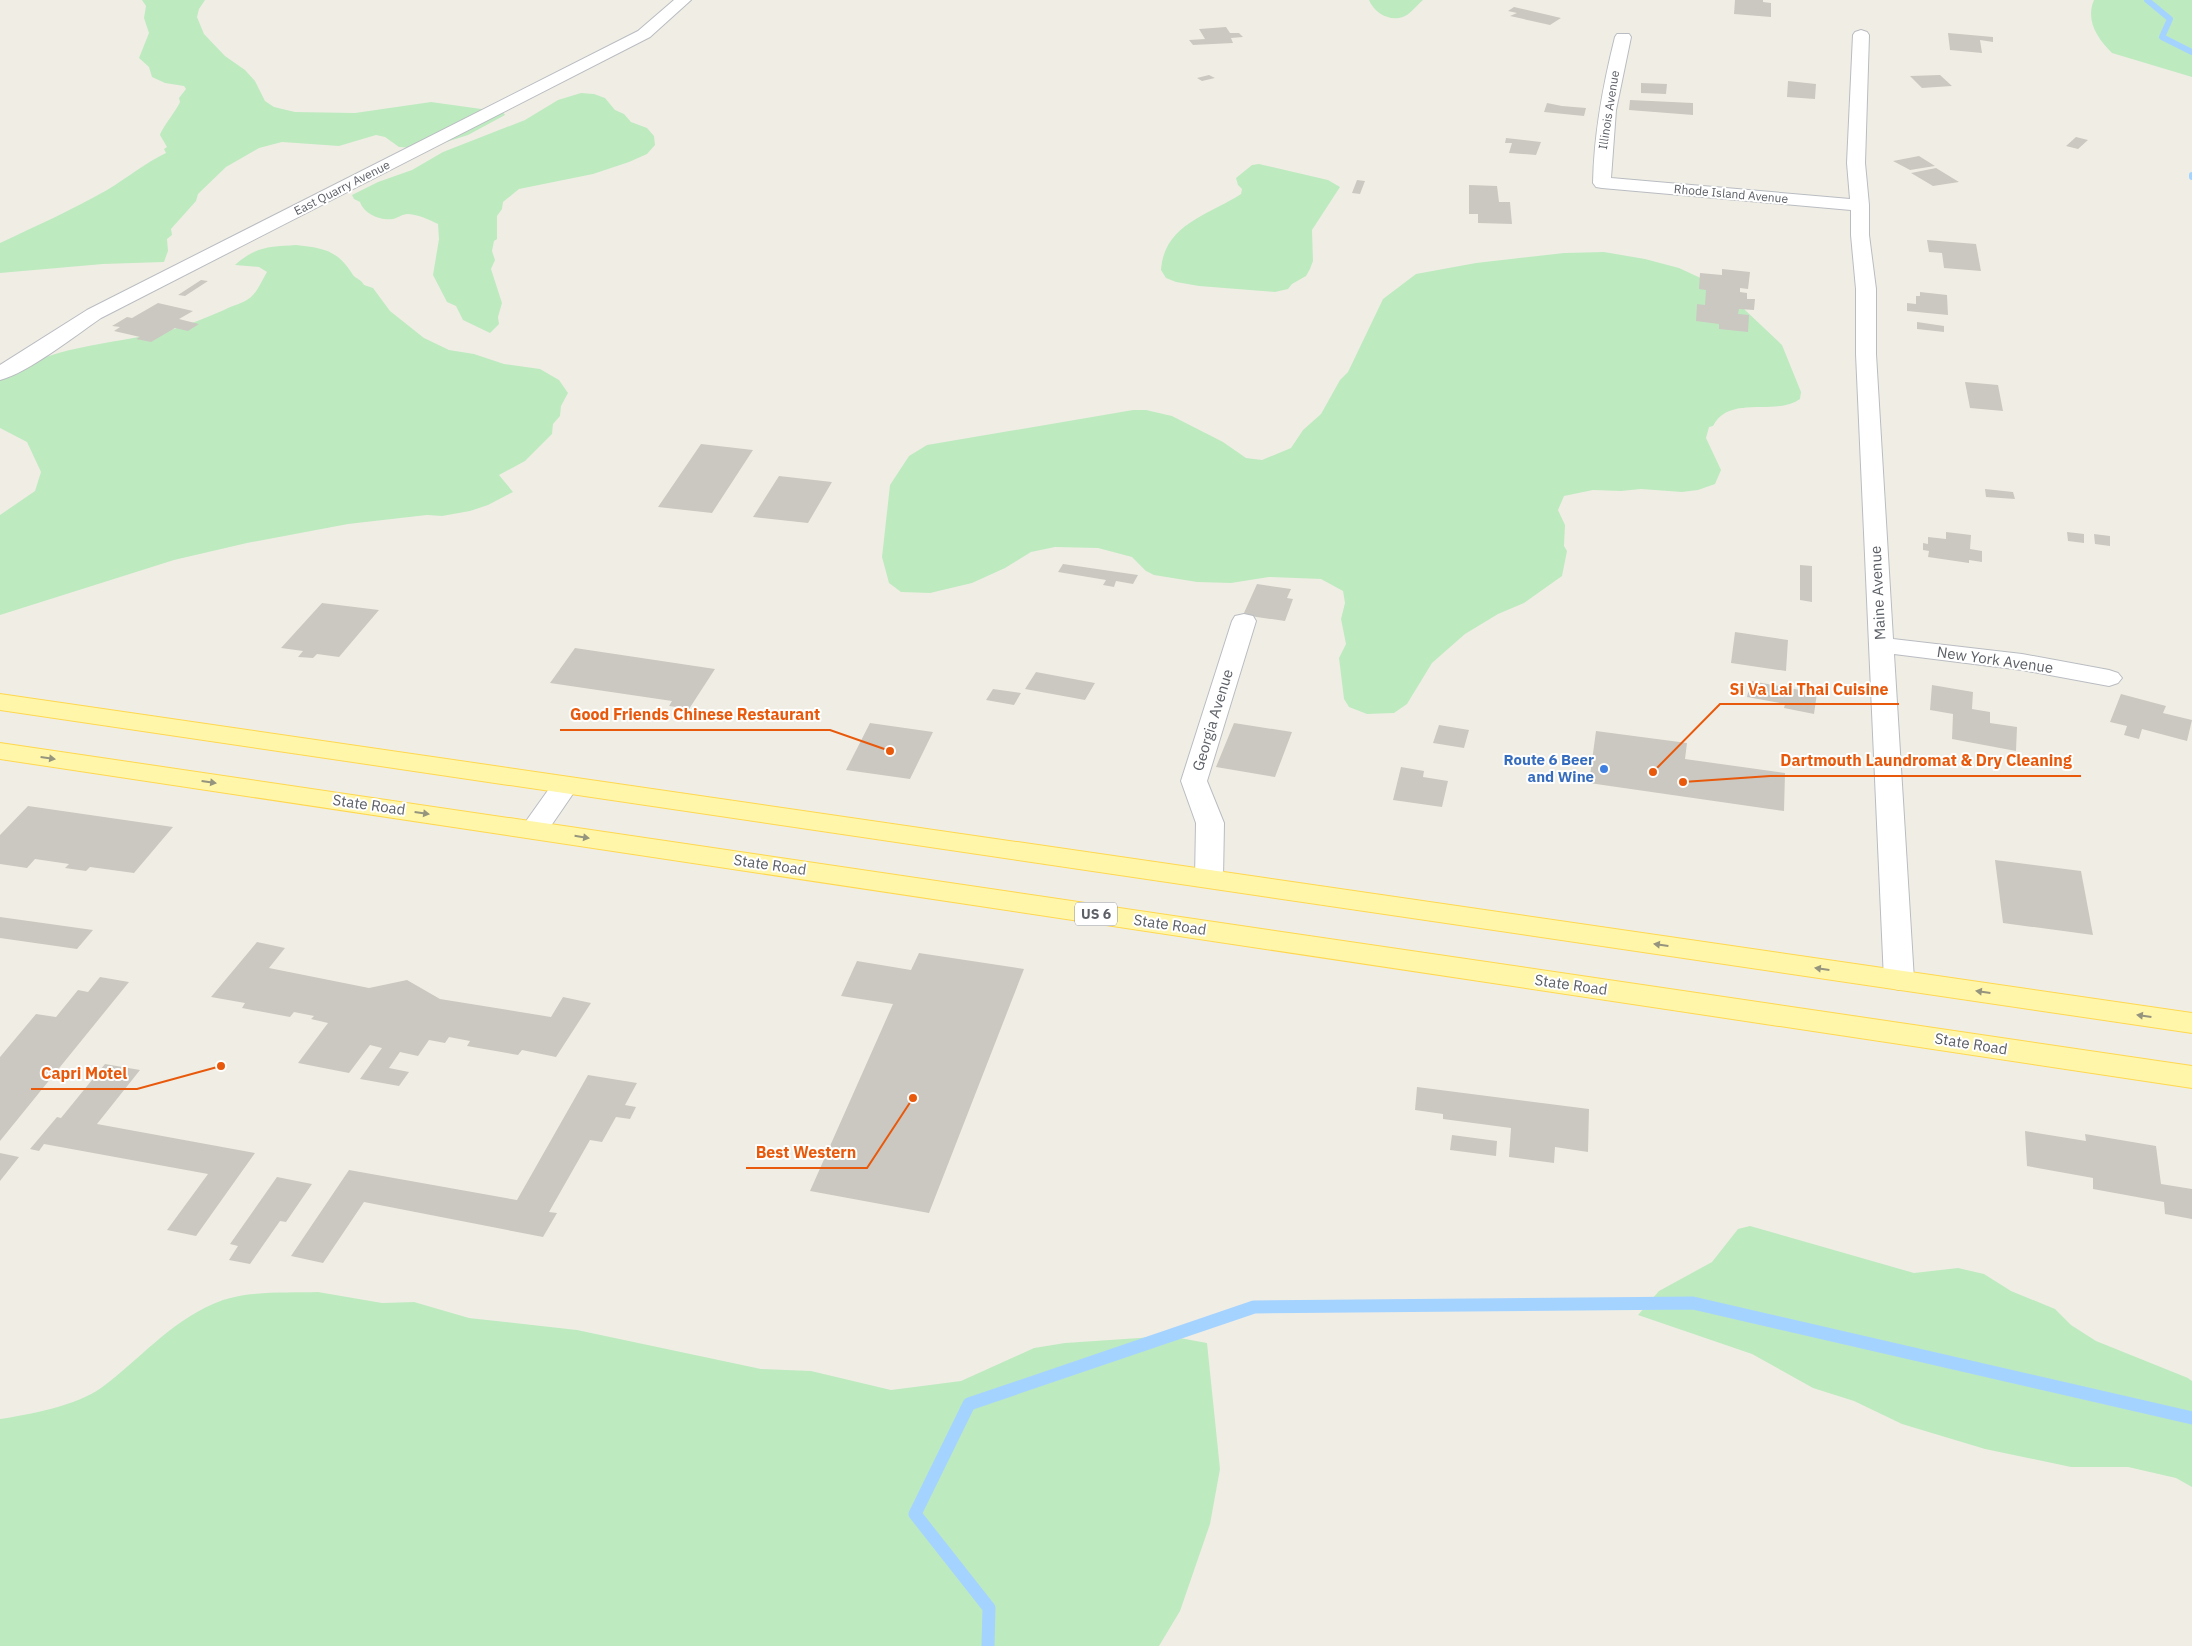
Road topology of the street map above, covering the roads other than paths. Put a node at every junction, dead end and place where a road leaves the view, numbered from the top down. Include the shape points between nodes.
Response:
1 (682, 0) edge
2 (1861, 35) dead end
3 (1623, 37) dead end
4 (1602, 183) joint
5 (1860, 206) junction
6 (0, 374) edge
7 (1244, 621) dead end
8 (1881, 645) junction
9 (2109, 678) dead end
10 (0, 702) edge
11 (0, 751) edge
12 (566, 785) junction
13 (534, 830) junction
14 (1209, 878) junction
15 (1899, 980) junction
16 (2192, 1023) edge
17 (2192, 1077) edge

1 - 6 street, East Quarry Avenue via 644,34 94,314
2 - 5 street, Maine Avenue via 1856,163
3 - 4 street, Illinois Avenue via 1602,146
4 - 5 street, Rhode Island Avenue
5 - 8 street, Maine Avenue
7 - 14 street, Georgia Avenue via 1194,781 1210,823
8 - 9 street, New York Avenue via 2022,662
8 - 15 street, Maine Avenue
10 - 12 main road
11 -> 13 main road, State Road / US 6
12 - 13 street
12 - 14 main road
13 -> 17 main road, State Road / US 6
15 -> 14 main road
16 -> 15 main road

